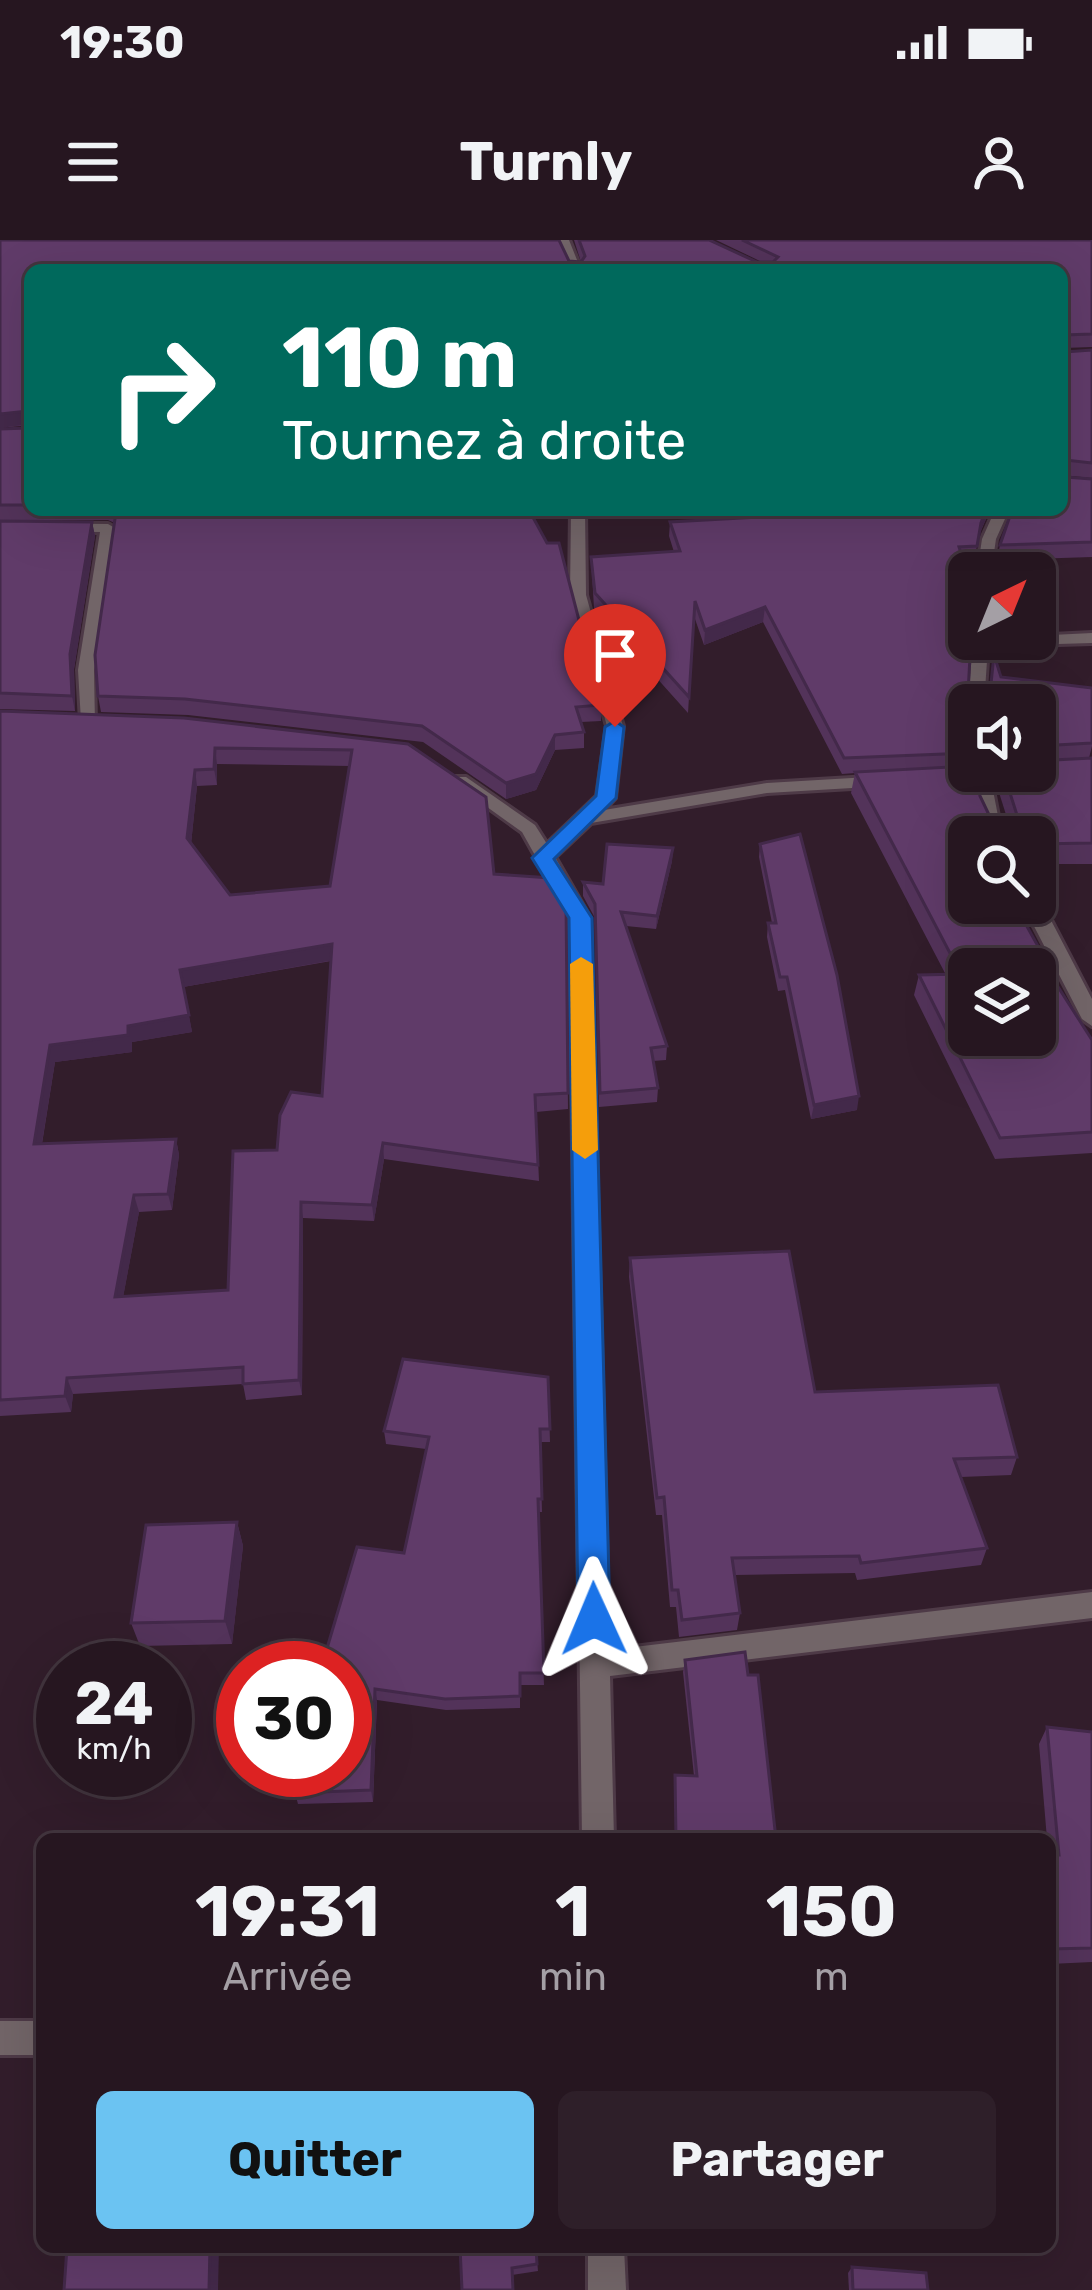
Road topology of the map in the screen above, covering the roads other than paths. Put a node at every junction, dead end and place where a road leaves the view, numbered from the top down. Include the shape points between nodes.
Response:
1 (578, 516) edge
2 (999, 516) edge
3 (0, 527) edge
4 (987, 552) edge
5 (1092, 638) edge
6 (1056, 639) edge
7 (67, 720) edge
8 (435, 764) edge
9 (1092, 768) edge
10 (1056, 770) edge
11 (948, 777) edge
12 (934, 778) edge
13 (910, 780) edge
14 (586, 818) junction
15 (543, 858) junction
16 (1044, 924) edge
17 (1092, 1019) edge
18 (1092, 1605) edge
19 (595, 1665) junction
20 (598, 1833) edge
21 (0, 2038) edge
22 (36, 2038) edge
23 (606, 2253) edge
24 (607, 2290) edge

1 - 14 street via 578,595 615,727 606,798
2 - 4 street
3 - 7 street via 108,528 86,670 99,721
5 - 6 street
8 - 15 street via 529,830
9 - 10 street
11 - 12 street
13 - 14 street via 767,788
14 - 15 street
15 - 19 street via 580,918
16 - 17 street
18 - 19 street
19 - 20 street
21 - 22 street
23 - 24 street

